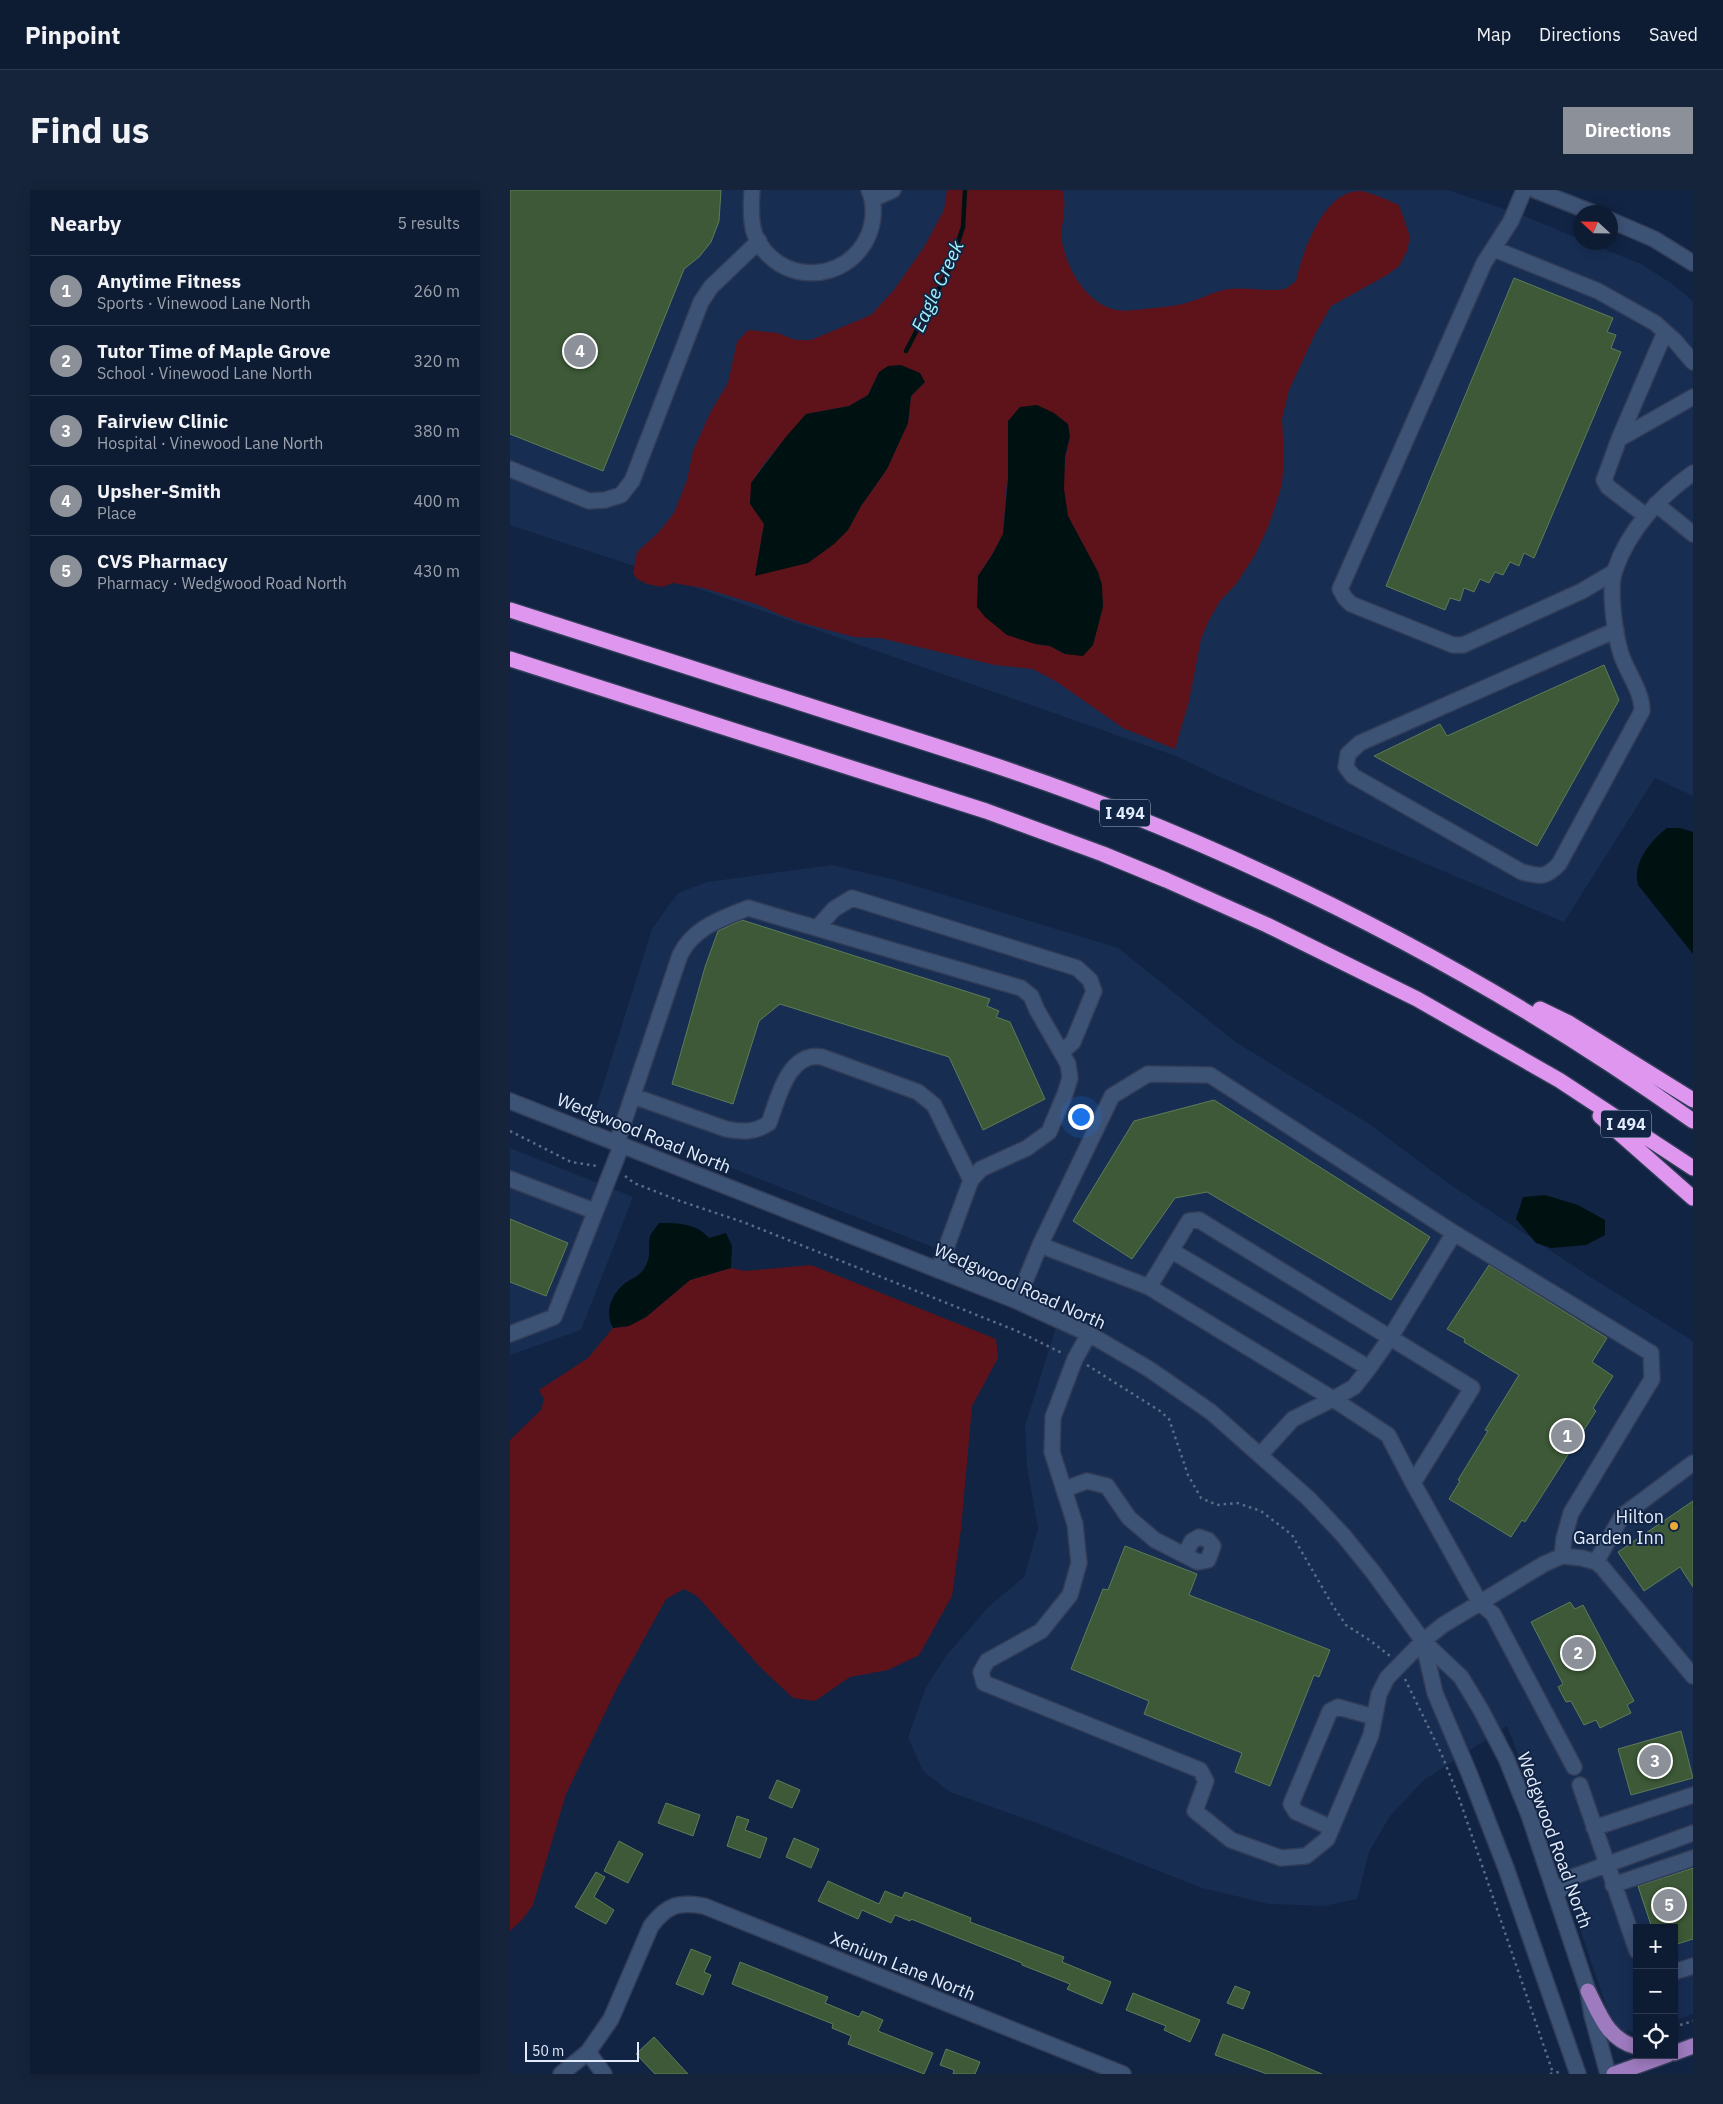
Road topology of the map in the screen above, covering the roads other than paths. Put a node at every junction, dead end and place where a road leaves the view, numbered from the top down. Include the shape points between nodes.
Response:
1 (752, 190) edge
2 (893, 190) edge
3 (1524, 190) edge
4 (1535, 190) edge
5 (871, 194) edge
6 (1573, 205) edge
7 (1618, 223) edge
8 (759, 241) junction
9 (1494, 248) junction
10 (1693, 263) edge
11 (1665, 332) junction
12 (1693, 362) edge
13 (1693, 397) edge
14 (1620, 439) junction
15 (510, 469) edge
16 (1693, 474) edge
17 (1656, 504) junction
18 (1646, 516) junction
19 (1693, 534) edge
20 (1614, 572) junction
21 (510, 610) edge
22 (1616, 630) junction
23 (510, 659) edge
24 (817, 928) junction
25 (1406, 943) junction
26 (1062, 1052) junction
27 (1559, 1080) junction
28 (632, 1096) junction
29 (1693, 1100) edge
30 (510, 1101) edge
31 (1693, 1121) edge
32 (619, 1143) junction
33 (1693, 1168) edge
34 (510, 1179) edge
35 (971, 1180) junction
36 (1693, 1198) edge
37 (594, 1210) junction
38 (1454, 1233) junction
39 (1040, 1245) junction
40 (1172, 1251) junction
41 (938, 1270) junction
42 (1149, 1287) junction
43 (1017, 1301) junction
44 (510, 1334) edge
45 (1089, 1334) junction
46 (1390, 1338) junction
47 (1369, 1368) junction
48 (1333, 1399) junction
49 (1260, 1455) junction
50 (1693, 1463) edge
51 (1412, 1483) junction
52 (1065, 1489) junction
53 (1184, 1554) dead end
54 (1562, 1556) junction
55 (1596, 1562) junction
56 (1480, 1603) junction
57 (1423, 1642) junction
58 (1690, 1667) edge
59 (1374, 1717) junction
60 (1574, 1767) dead end
61 (1580, 1785) dead end
62 (1693, 1795) edge
63 (1332, 1828) junction
64 (1594, 1828) junction
65 (1693, 1833) edge
66 (1693, 1858) edge
67 (1606, 1864) junction
68 (1613, 1885) junction
69 (1556, 1895) junction
70 (1633, 1940) edge
71 (1693, 1966) edge
72 (1678, 1971) edge
73 (1588, 1991) junction
74 (1633, 2046) edge
75 (1693, 2046) edge
76 (1678, 2051) edge
77 (588, 2052) junction
78 (1656, 2059) edge
79 (561, 2074) edge
80 (604, 2074) edge
81 (1124, 2074) edge
82 (1578, 2074) edge
83 (1608, 2074) edge
84 (1614, 2074) edge

1 - 8 street via 751,206 755,235
2 - 5 street
3 - 9 street via 1511,222
4 - 6 street
5 - 8 street via 873,223 864,246 843,266 822,273 800,272 782,266 766,254
7 - 10 street via 1654,239
8 - 15 street via 701,302 632,481 620,495 590,501
9 - 11 street via 1598,291
9 - 20 street via 1484,263 1340,589 1351,604 1453,645 1462,645 1582,591
11 - 12 street
11 - 14 street
13 - 14 street
14 - 18 street via 1604,480 1608,487
16 - 17 street
17 - 18 street
17 - 19 street
18 - 20 street via 1632,534
20 - 22 street
21 - 25 highway, I 494 via 1051,784 1214,850 1322,899
22 - 22 street via 1621,654 1642,701 1642,711 1559,864 1549,874 1537,876 1522,872 1352,776 1346,766 1348,754 1360,743
23 - 27 highway, I 494 via 986,811 1103,854 1259,921 1408,995
24 - 26 street via 1021,988 1031,996
24 - 26 street via 834,909 852,898 1077,968 1090,980 1094,991 1073,1042
24 - 28 street via 748,908 713,922 687,941
25 - 29 highway via 1569,1023
25 - 31 highway, I 494 via 1545,1022
26 - 35 street via 1070,1078 1048,1132 1027,1148 981,1169
27 - 33 highway, I 494
27 - 36 highway
28 - 32 street
28 - 35 street via 726,1129 752,1131 769,1123 794,1065 814,1055 918,1092 934,1106
30 - 32 street, Wedgwood Road North
32 - 37 street
32 - 41 street, Wedgwood Road North
34 - 37 street
35 - 41 street
37 - 44 street via 554,1317
38 - 39 street via 1210,1075 1148,1074 1112,1096
38 - 46 street
38 - 54 street via 1651,1353 1652,1379 1571,1513
39 - 42 street
39 - 43 street
40 - 42 street
40 - 46 street via 1189,1221 1199,1220
40 - 47 street
41 - 43 street, Wedgwood Road North
42 - 48 street
43 - 45 street, Wedgwood Road North
45 - 49 street, Wedgwood Road North via 1211,1412
45 - 52 street via 1075,1359 1052,1417 1052,1452
46 - 47 street
46 - 51 street via 1472,1388
47 - 48 street via 1354,1387
48 - 49 street via 1293,1419
48 - 51 street via 1388,1434
49 - 57 street, Wedgwood Road North via 1343,1535
50 - 55 street via 1622,1516
51 - 56 street
52 - 53 street via 1087,1481 1107,1486 1129,1518 1155,1540
52 - 63 street via 1075,1524 1079,1563 1070,1595 1041,1631 987,1661 981,1672 984,1683 1200,1770 1206,1780 1195,1811 1231,1840 1281,1858 1306,1856 1327,1839
54 - 55 street
54 - 56 street
55 - 58 street
56 - 57 street via 1443,1625
56 - 60 street via 1493,1614
57 - 59 street via 1387,1678 1379,1694
57 - 69 street, Wedgwood Road North via 1461,1676 1481,1710 1506,1758
57 - 82 street, Wedgwood Road North via 1435,1694 1503,1859
59 - 63 street via 1371,1735
59 - 63 street via 1338,1707 1330,1711 1291,1804 1296,1812
61 - 64 street
62 - 64 street
64 - 67 street
65 - 67 street
66 - 68 street
67 - 68 street
67 - 69 street via 1570,1878
68 - 70 street
69 - 73 street, Wedgwood Road North
71 - 72 street
73 - 74 main road via 1611,2034
73 - 83 street, Wedgwood Road North
75 - 76 main road
77 - 79 street
77 - 80 street
77 - 81 street, Xenium Lane North via 611,2019 651,1926 658,1915 679,1904 704,1906
78 - 84 main road

